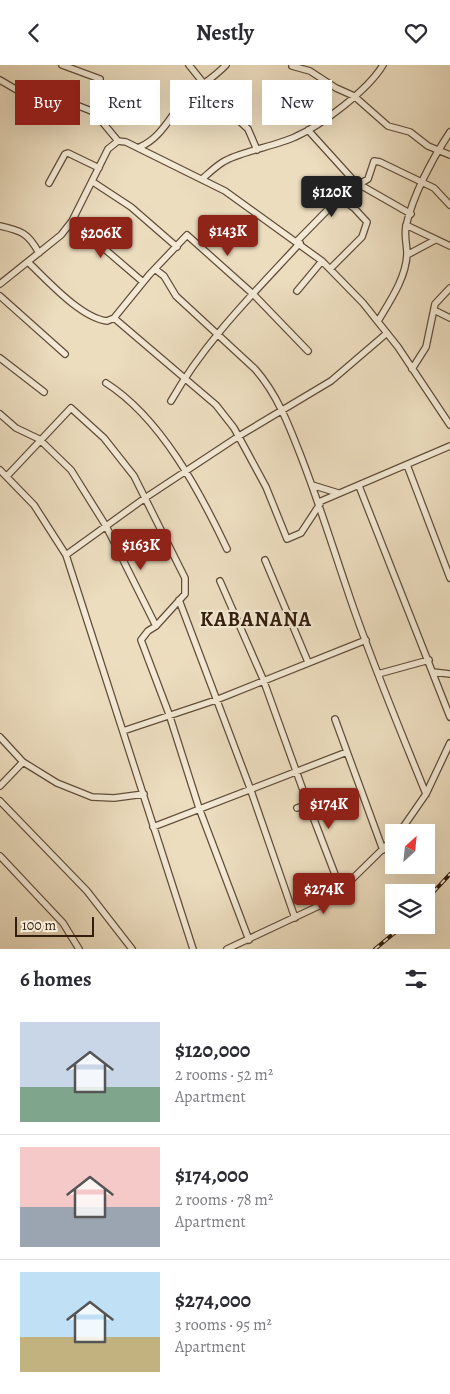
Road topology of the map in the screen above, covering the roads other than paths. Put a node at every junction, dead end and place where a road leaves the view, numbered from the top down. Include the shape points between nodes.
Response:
1 (62, 65) edge
2 (189, 65) edge
3 (226, 65) edge
4 (292, 65) edge
5 (383, 65) edge
6 (100, 79) dead end
7 (0, 80) edge
8 (201, 80) edge
9 (209, 80) edge
10 (15, 89) edge
11 (354, 96) junction
12 (80, 106) edge
13 (170, 120) edge
14 (243, 125) edge
15 (308, 130) junction
16 (450, 132) edge
17 (118, 141) junction
18 (140, 147) junction
19 (256, 151) junction
20 (437, 151) junction
21 (450, 155) edge
22 (99, 168) junction
23 (202, 179) junction
24 (93, 182) junction
25 (49, 183) dead end
26 (423, 183) junction
27 (356, 184) junction
28 (338, 197) junction
29 (450, 205) edge
30 (410, 214) junction
31 (72, 221) junction
32 (406, 225) junction
33 (0, 226) edge
34 (435, 240) junction
35 (298, 242) junction
36 (177, 247) junction
37 (450, 247) edge
38 (39, 253) junction
39 (407, 255) junction
40 (322, 261) junction
41 (29, 263) junction
42 (155, 269) junction
43 (330, 269) junction
44 (142, 281) junction
45 (0, 284) edge
46 (450, 288) edge
47 (297, 291) dead end
48 (253, 294) junction
49 (0, 296) edge
50 (434, 310) junction
51 (114, 318) junction
52 (450, 318) edge
53 (378, 321) junction
54 (217, 333) junction
55 (387, 333) junction
56 (308, 351) dead end
57 (65, 354) dead end
58 (0, 358) edge
59 (412, 369) junction
60 (184, 377) junction
61 (106, 383) dead end
62 (44, 393) dead end
63 (171, 401) dead end
64 (282, 411) junction
65 (0, 414) edge
66 (450, 425) edge
67 (239, 436) junction
68 (39, 439) junction
69 (450, 446) edge
70 (407, 465) junction
71 (0, 470) edge
72 (186, 471) junction
73 (7, 476) junction
74 (312, 485) junction
75 (359, 486) junction
76 (338, 493) junction
77 (145, 498) junction
78 (320, 503) junction
79 (106, 525) junction
80 (227, 549) dead end
81 (66, 555) junction
82 (265, 560) dead end
83 (450, 578) edge
84 (220, 581) dead end
85 (179, 601) junction
86 (156, 626) junction
87 (366, 640) junction
88 (429, 660) junction
89 (308, 663) junction
90 (433, 672) junction
91 (378, 674) junction
92 (450, 674) edge
93 (263, 679) junction
94 (216, 699) junction
95 (169, 714) junction
96 (450, 717) edge
97 (335, 719) dead end
98 (123, 731) junction
99 (0, 737) edge
100 (450, 743) edge
101 (347, 752) junction
102 (23, 762) junction
103 (296, 771) junction
104 (0, 785) edge
105 (250, 788) junction
106 (144, 794) junction
107 (426, 794) junction
108 (0, 801) edge
109 (308, 804) junction
110 (297, 808) dead end
111 (199, 809) junction
112 (405, 824) edge
113 (153, 827) junction
114 (383, 850) joint
115 (0, 856) edge
116 (341, 890) junction
117 (295, 918) junction
118 (250, 940) junction
119 (79, 949) edge
120 (132, 949) edge
121 (193, 949) edge
122 (228, 949) edge

1 - 6 street
2 - 8 street
3 - 9 street
4 - 11 street via 310,71
5 - 11 street via 375,78
7 - 10 street
11 - 15 street
11 - 20 street via 388,126 410,133
12 - 17 street via 94,112
13 - 18 street via 158,136
14 - 19 street
15 - 19 street
15 - 27 street
16 - 20 street
17 - 18 street
17 - 22 street via 108,149
18 - 23 street
19 - 23 street via 224,161
20 - 21 street
20 - 26 street
22 - 24 street
22 - 25 street via 68,153
23 - 35 street via 245,204
24 - 31 street
24 - 36 street via 131,207
26 - 27 street via 374,161 368,179
26 - 29 street via 434,188
26 - 30 street
27 - 28 street
27 - 30 street
28 - 35 street
28 - 43 street via 367,223 362,237
30 - 32 street
31 - 38 street
31 - 44 street
32 - 34 street
32 - 39 street
33 - 38 street via 23,232
34 - 37 street
34 - 39 street
35 - 40 street
35 - 48 street
36 - 42 street
36 - 48 street via 188,235
38 - 41 street
39 - 53 street via 400,282
40 - 43 street
40 - 47 street
41 - 45 street
41 - 51 street via 93,318 107,321
42 - 44 street
42 - 54 street via 164,276 176,297
43 - 53 street
44 - 51 street
46 - 50 street via 438,299
48 - 54 street
48 - 56 street
49 - 57 street
50 - 52 street
50 - 59 street via 426,347
51 - 60 street
53 - 55 street
54 - 60 street
54 - 64 street via 264,379
55 - 59 street
55 - 64 street via 331,381
58 - 62 street
59 - 66 street
60 - 63 street
60 - 67 street via 216,405
61 - 72 street via 150,423
64 - 67 street
64 - 74 street
65 - 68 street via 16,428
67 - 72 street
67 - 78 street via 266,487 287,539 301,533
68 - 73 street
68 - 77 street via 71,408 104,438 134,476
68 - 79 street via 71,470
69 - 70 street
70 - 75 street
70 - 83 street
71 - 73 street
72 - 77 street
72 - 80 street
73 - 81 street via 34,505
74 - 76 street
74 - 78 street
75 - 76 street
75 - 88 street
76 - 78 street
77 - 79 street
77 - 85 street via 185,578 185,594
78 - 87 street
79 - 81 street
79 - 86 street
81 - 98 street
82 - 89 street
84 - 93 street
85 - 86 street
85 - 94 street
86 - 95 street via 141,640
87 - 89 street
87 - 91 street
88 - 90 street
88 - 91 street
89 - 93 street
90 - 92 street
90 - 96 street
91 - 107 street
93 - 94 street
93 - 103 street
94 - 95 street
94 - 105 street
95 - 98 street
95 - 111 street
97 - 101 street
98 - 106 street
99 - 102 street
100 - 107 street
101 - 103 street
101 - 114 street
102 - 104 street
102 - 106 street via 42,776 92,797 114,799
103 - 105 street
103 - 109 street
105 - 111 street
105 - 117 street
106 - 113 street
107 - 112 street
108 - 120 street via 87,891
109 - 110 street
109 - 116 street
111 - 113 street
111 - 118 street
113 - 121 street
114 - 116 street
115 - 119 street via 63,923
116 - 117 street
117 - 118 street
118 - 122 street

